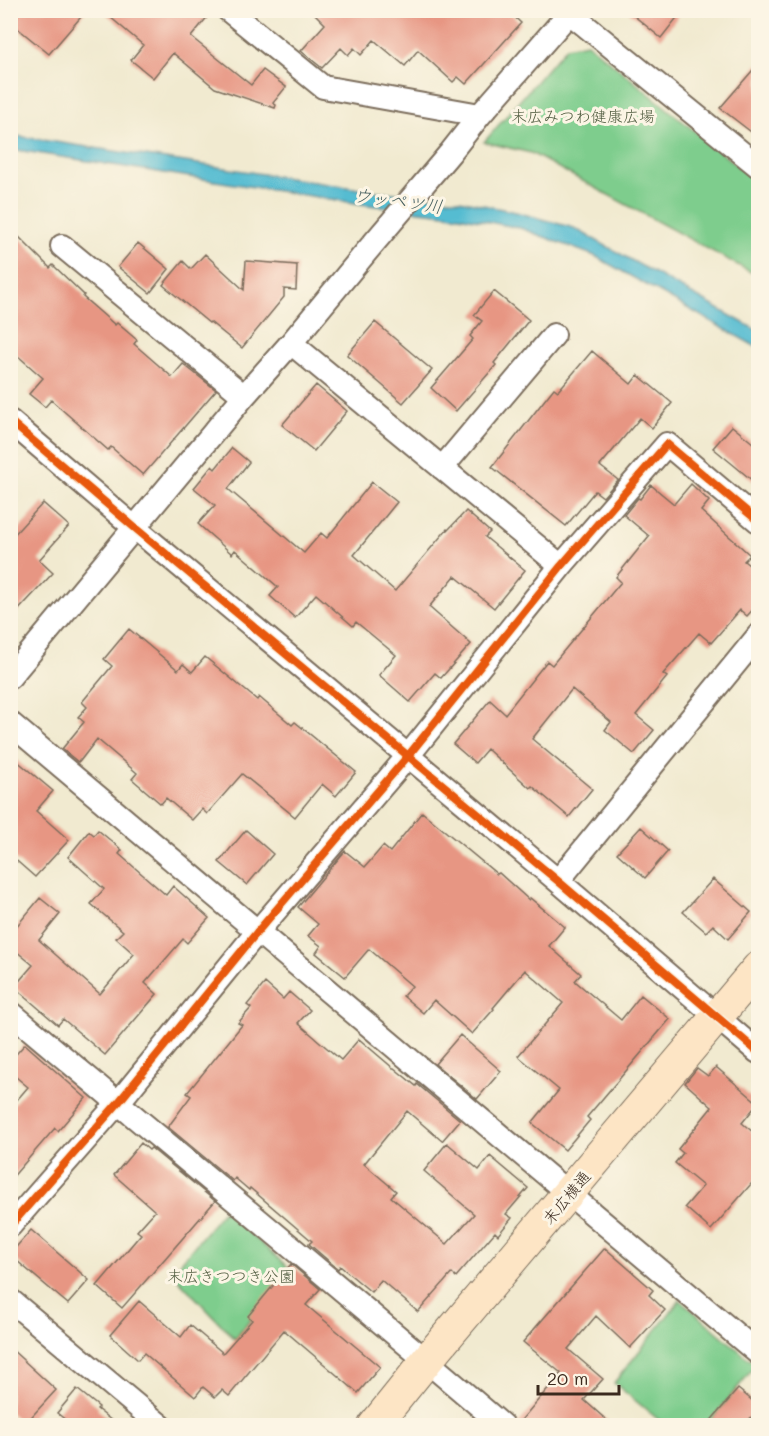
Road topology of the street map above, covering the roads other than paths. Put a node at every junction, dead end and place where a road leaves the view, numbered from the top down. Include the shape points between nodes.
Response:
1 (228, 10) edge
2 (570, 12) edge
3 (480, 115) junction
4 (759, 166) edge
5 (62, 246) dead end
6 (554, 334) dead end
7 (291, 343) junction
8 (244, 396) junction
9 (10, 422) edge
10 (442, 468) junction
11 (759, 521) edge
12 (135, 528) junction
13 (561, 566) junction
14 (759, 636) edge
15 (10, 677) edge
16 (10, 723) edge
17 (408, 756) junction
18 (558, 881) junction
19 (258, 931) junction
20 (759, 968) edge
21 (10, 1012) edge
22 (717, 1017) junction
23 (759, 1052) edge
24 (118, 1103) junction
25 (568, 1194) junction
26 (10, 1226) edge
27 (10, 1300) edge
28 (759, 1353) edge
29 (427, 1360) junction
30 (161, 1425) edge
31 (374, 1425) edge
32 (503, 1425) edge

1 - 3 street via 323,87
2 - 3 street
2 - 4 street
3 - 7 street
5 - 8 street
6 - 10 street
7 - 8 street
7 - 10 street
8 - 12 street
9 - 12 street
10 - 13 street
11 - 13 street via 667,444
12 - 15 street
12 - 17 street
13 - 17 street
14 - 18 street
16 - 19 street
17 - 18 street
17 - 19 street
18 - 22 street
19 - 24 street
19 - 25 street
20 - 22 street, 末広横通
21 - 24 street
22 - 23 street
22 - 25 street, 末広横通
24 - 26 street
24 - 29 street
25 - 28 street
25 - 29 street, 末広横通
27 - 30 street
29 - 31 street, 末広横通
29 - 32 street

